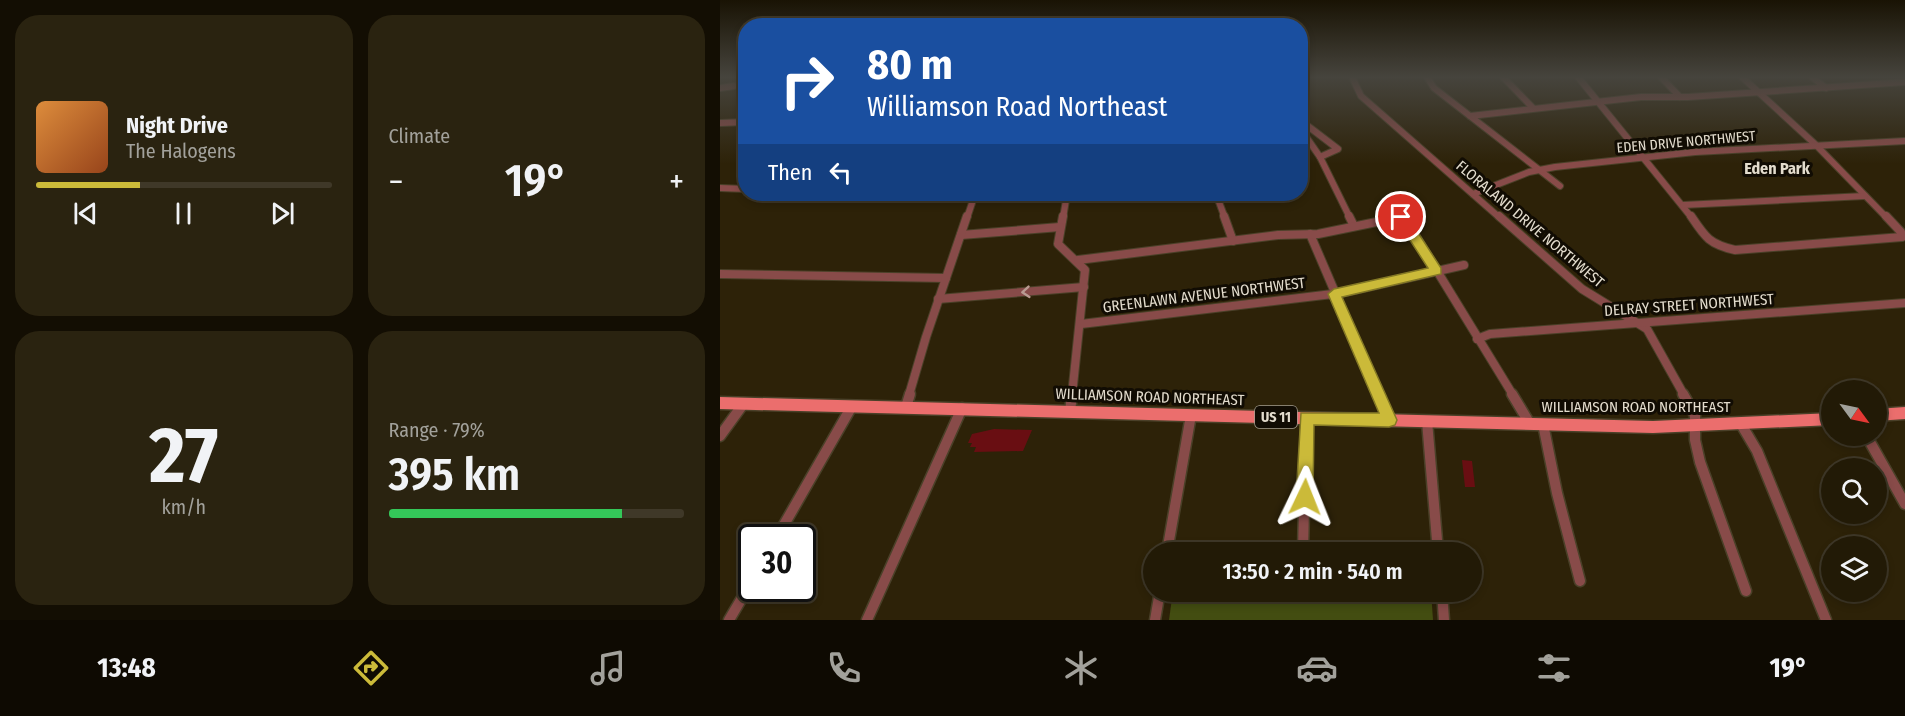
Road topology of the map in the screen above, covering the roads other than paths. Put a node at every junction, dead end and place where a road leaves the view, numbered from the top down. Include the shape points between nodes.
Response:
1 (1372, 106) edge
2 (1457, 106) edge
3 (1552, 106) edge
4 (1601, 106) edge
5 (1774, 106) edge
6 (1533, 108) joint
7 (1470, 116) junction
8 (738, 122) edge
9 (720, 123) edge
10 (1308, 126) edge
11 (1308, 140) edge
12 (1905, 141) edge
13 (1816, 145) junction
14 (1320, 157) junction
15 (1644, 157) junction
16 (1540, 170) junction
17 (1560, 186) dead end
18 (720, 188) edge
19 (738, 189) edge
20 (1473, 194) junction
21 (1865, 196) junction
22 (973, 201) edge
23 (1066, 201) edge
24 (1219, 201) edge
25 (1683, 205) junction
26 (1354, 226) junction
27 (1060, 227) junction
28 (1310, 234) junction
29 (961, 235) junction
30 (1233, 241) junction
31 (1077, 260) junction
32 (1464, 265) dead end
33 (1436, 271) junction
34 (720, 274) edge
35 (946, 278) junction
36 (1084, 287) junction
37 (1334, 294) junction
38 (938, 299) junction
39 (1905, 303) edge
40 (1637, 322) junction
41 (1081, 324) junction
42 (1477, 339) junction
43 (720, 403) edge
44 (744, 403) junction
45 (852, 406) junction
46 (906, 407) junction
47 (962, 408) junction
48 (1070, 412) junction
49 (1905, 413) edge
50 (1887, 414) edge
51 (1191, 415) junction
52 (1306, 418) junction
53 (1389, 420) junction
54 (1821, 420) edge
55 (1427, 421) junction
56 (1536, 424) junction
57 (1741, 424) junction
58 (1696, 427) junction
59 (720, 436) edge
60 (1872, 446) edge
61 (1905, 504) edge
62 (784, 524) edge
63 (1169, 542) edge
64 (1303, 542) edge
65 (1437, 542) edge
66 (1580, 581) dead end
67 (1746, 591) dead end
68 (740, 602) edge
69 (1158, 602) edge
70 (1443, 602) edge
71 (729, 620) edge
72 (867, 620) edge
73 (1155, 620) edge
74 (1444, 620) edge
75 (1826, 620) edge

1 - 20 street, FLORALAND DRIVE NORTHWEST
2 - 7 street
3 - 6 street
4 - 15 street
5 - 13 street
6 - 7 street
7 - 16 street
8 - 9 street
10 - 14 street via 1338,149
11 - 14 street
12 - 13 street, EDEN DRIVE NORTHWEST
13 - 15 street, EDEN DRIVE NORTHWEST
13 - 21 street
14 - 26 street
15 - 16 street, EDEN DRIVE NORTHWEST
15 - 25 street
16 - 17 street
16 - 20 street, EDEN DRIVE NORTHWEST
18 - 19 street
20 - 40 street, FLORALAND DRIVE NORTHWEST via 1582,289
21 - 25 street
21 - 25 street via 1903,235 1899,239 1728,249 1712,244
22 - 29 street
23 - 27 street
24 - 30 street
26 - 28 street
26 - 33 street via 1401,217
27 - 29 street
27 - 31 street via 1059,249
28 - 30 street
28 - 37 street
29 - 35 street
30 - 31 street
31 - 36 street via 1084,267
32 - 33 street, GREENLAWN AVENUE NORTHWEST
33 - 37 street, GREENLAWN AVENUE NORTHWEST
33 - 42 street
34 - 35 street
35 - 38 street
36 -> 38 street
36 - 41 street
37 - 41 street, GREENLAWN AVENUE NORTHWEST
37 - 53 street
38 - 46 street
39 - 40 street, DELRAY STREET NORTHWEST
40 - 42 street, DELRAY STREET NORTHWEST via 1490,334
40 - 58 street, FLORALAND DRIVE NORTHWEST via 1651,332 1695,415
41 - 48 street
42 - 56 street
43 - 44 main road, WILLIAMSON ROAD NORTHEAST / US 11
44 - 45 main road, WILLIAMSON ROAD NORTHEAST / US 11
44 - 59 street
45 - 46 main road, WILLIAMSON ROAD NORTHEAST / US 11
45 - 62 street
46 - 47 main road, WILLIAMSON ROAD NORTHEAST / US 11
47 - 48 main road, WILLIAMSON ROAD NORTHEAST / US 11
47 - 72 street
48 - 51 main road, WILLIAMSON ROAD NORTHEAST / US 11
49 - 50 main road
51 - 52 main road, WILLIAMSON ROAD NORTHEAST / US 11
51 - 63 street
52 - 53 main road, WILLIAMSON ROAD NORTHEAST / US 11
52 - 64 street
53 - 55 main road, WILLIAMSON ROAD NORTHEAST / US 11
54 - 57 main road, WILLIAMSON ROAD NORTHEAST / US 11
55 - 56 main road, WILLIAMSON ROAD NORTHEAST / US 11
55 - 65 street
56 - 58 main road, WILLIAMSON ROAD NORTHEAST / US 11
56 - 66 street
57 - 58 main road, WILLIAMSON ROAD NORTHEAST / US 11
57 - 75 street via 1757,451
58 - 67 street, FLORALAND DRIVE NORTHWEST via 1700,462
60 - 61 street
68 - 71 street
69 - 73 street
70 - 74 street

